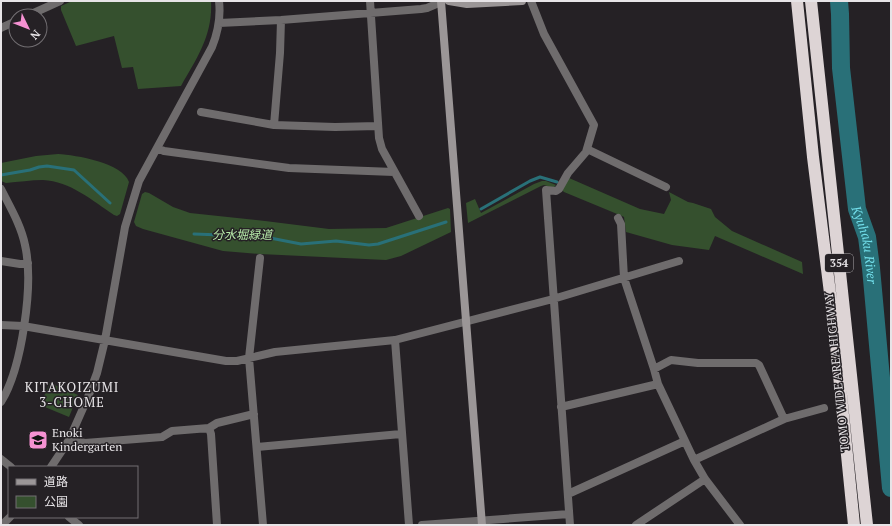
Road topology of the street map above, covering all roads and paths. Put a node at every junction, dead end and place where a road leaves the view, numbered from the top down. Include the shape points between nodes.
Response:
1 (219, 1) edge
2 (370, 1) edge
3 (444, 1) edge
4 (522, 1) edge
5 (531, 1) edge
6 (797, 1) edge
7 (810, 1) edge
8 (55, 2) edge
9 (43, 8) edge
10 (371, 13) junction
11 (281, 20) junction
12 (219, 23) junction
13 (201, 112) dead end
14 (274, 125) junction
15 (378, 126) junction
16 (157, 148) junction
17 (587, 149) junction
18 (394, 172) junction
19 (666, 187) dead end
20 (1, 189) edge
21 (419, 216) dead end
22 (618, 218) dead end
23 (260, 258) dead end
24 (1, 261) edge
25 (679, 261) dead end
26 (28, 263) junction
27 (624, 278) junction
28 (553, 299) junction
29 (466, 321) junction
30 (1, 325) edge
31 (23, 326) junction
32 (105, 340) junction
33 (395, 340) junction
34 (249, 358) junction
35 (654, 369) junction
36 (658, 384) junction
37 (1, 402) edge
38 (561, 407) junction
39 (824, 408) dead end
40 (254, 414) junction
41 (784, 419) junction
42 (209, 428) junction
43 (402, 434) junction
44 (69, 440) junction
45 (685, 441) junction
46 (256, 447) junction
47 (1, 458) edge
48 (694, 460) junction
49 (10, 466) edge
50 (52, 466) edge
51 (705, 479) junction
52 (568, 494) junction
53 (569, 514) junction
54 (71, 518) edge
55 (481, 523) edge
56 (79, 525) edge
57 (217, 525) edge
58 (263, 525) edge
59 (409, 525) edge
60 (422, 525) edge
61 (570, 525) edge
62 (636, 525) edge
63 (740, 525) edge
64 (854, 525) edge
65 (867, 525) edge

1 - 12 street
2 - 10 street
3 - 4 street via 467,4
3 - 10 street via 427,8
3 - 29 street
5 - 17 street via 544,34 594,123
6 - 64 highway, TOMO WIDE AREA HIGHWAY / 354
7 - 65 highway, TOMO WIDE AREA HIGHWAY / 354
8 - 9 street
10 - 11 street
10 - 15 street
11 - 12 street
11 - 14 street
12 - 16 street via 209,54
13 - 14 street
14 - 15 street
15 - 18 street via 382,149
16 - 18 street via 272,166
16 - 32 street via 139,181 125,227
17 - 19 street
17 - 28 street via 565,176 559,189 546,190
18 - 21 street
20 - 26 street via 19,226
22 - 27 street via 621,224
23 - 34 street
24 - 26 street
25 - 27 street
26 - 31 street via 28,296
27 - 28 street
27 - 35 street
28 - 29 street
28 - 38 street
29 - 33 street
29 - 55 street
30 - 31 street
31 - 32 street
31 - 37 street via 15,368
32 - 34 street via 226,361
32 - 44 street via 90,391
33 - 34 street via 275,352
33 - 43 street
34 - 40 street
35 - 36 street
35 - 41 street via 671,360 698,363 756,363
36 - 38 street
36 - 45 street
38 - 52 street
39 - 41 street
40 - 42 street via 217,423
40 - 46 street
41 - 48 street
42 - 44 street via 172,431 162,437 86,443
42 - 57 street
43 - 46 street
43 - 59 street
44 - 50 street
45 - 48 street
45 - 52 street
46 - 58 street
47 - 49 street
48 - 51 street
51 - 62 street
51 - 63 street
52 - 53 street
53 - 55 street
53 - 61 street
54 - 56 street
55 - 60 street

